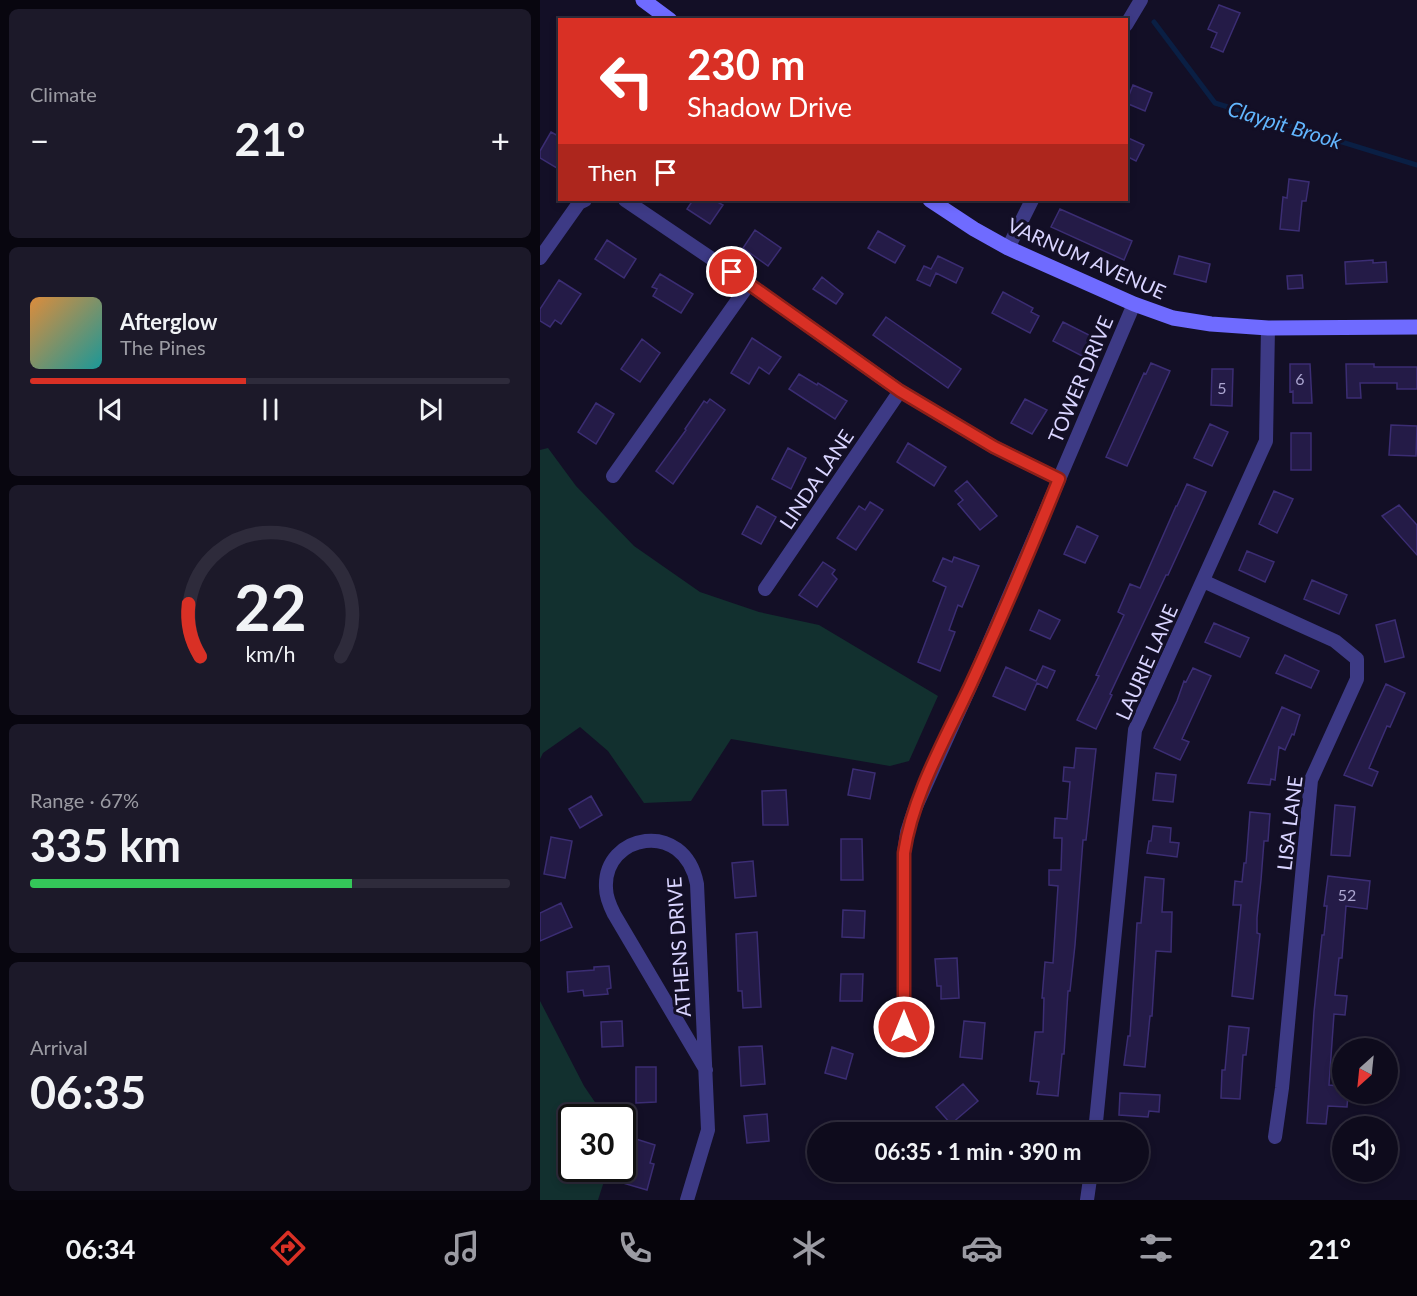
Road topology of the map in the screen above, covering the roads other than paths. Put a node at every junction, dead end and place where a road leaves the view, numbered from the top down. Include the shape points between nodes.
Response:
1 (643, 0) edge
2 (1141, 0) edge
3 (667, 18) edge
4 (1128, 22) edge
5 (583, 201) edge
6 (626, 201) edge
7 (932, 201) edge
8 (1032, 201) edge
9 (1008, 248) junction
10 (540, 258) edge
11 (749, 284) junction
12 (1134, 304) junction
13 (1417, 327) edge
14 (1268, 328) junction
15 (900, 391) junction
16 (614, 476) dead end
17 (1059, 479) junction
18 (1203, 581) junction
19 (765, 589) dead end
20 (904, 1049) dead end
21 (706, 1070) junction
22 (1096, 1122) edge
23 (1275, 1137) dead end
24 (1090, 1182) edge
25 (687, 1200) edge
26 (1087, 1200) edge

1 - 3 main road
2 - 4 street
5 - 10 street
6 - 11 street
7 - 9 main road, VARNUM AVENUE
8 - 9 street
9 - 12 main road, VARNUM AVENUE
11 - 15 street
11 - 16 street
12 - 14 main road, VARNUM AVENUE via 1173,318
12 - 17 street, TOWER DRIVE
13 - 14 main road, VARNUM AVENUE
14 - 18 street, LAURIE LANE via 1266,441
15 - 17 street via 994,447
15 - 19 street, LINDA LANE
17 - 20 street, TOWER DRIVE via 907,832
18 - 22 street, LAURIE LANE via 1135,730
18 - 23 street, LISA LANE via 1335,640 1357,659 1357,680 1311,780
21 - 21 street, ATHENS DRIVE via 608,901 606,880 614,860 636,843 650,840 677,848 694,870
21 - 25 street, ATHENS DRIVE via 708,1130
24 - 26 street

